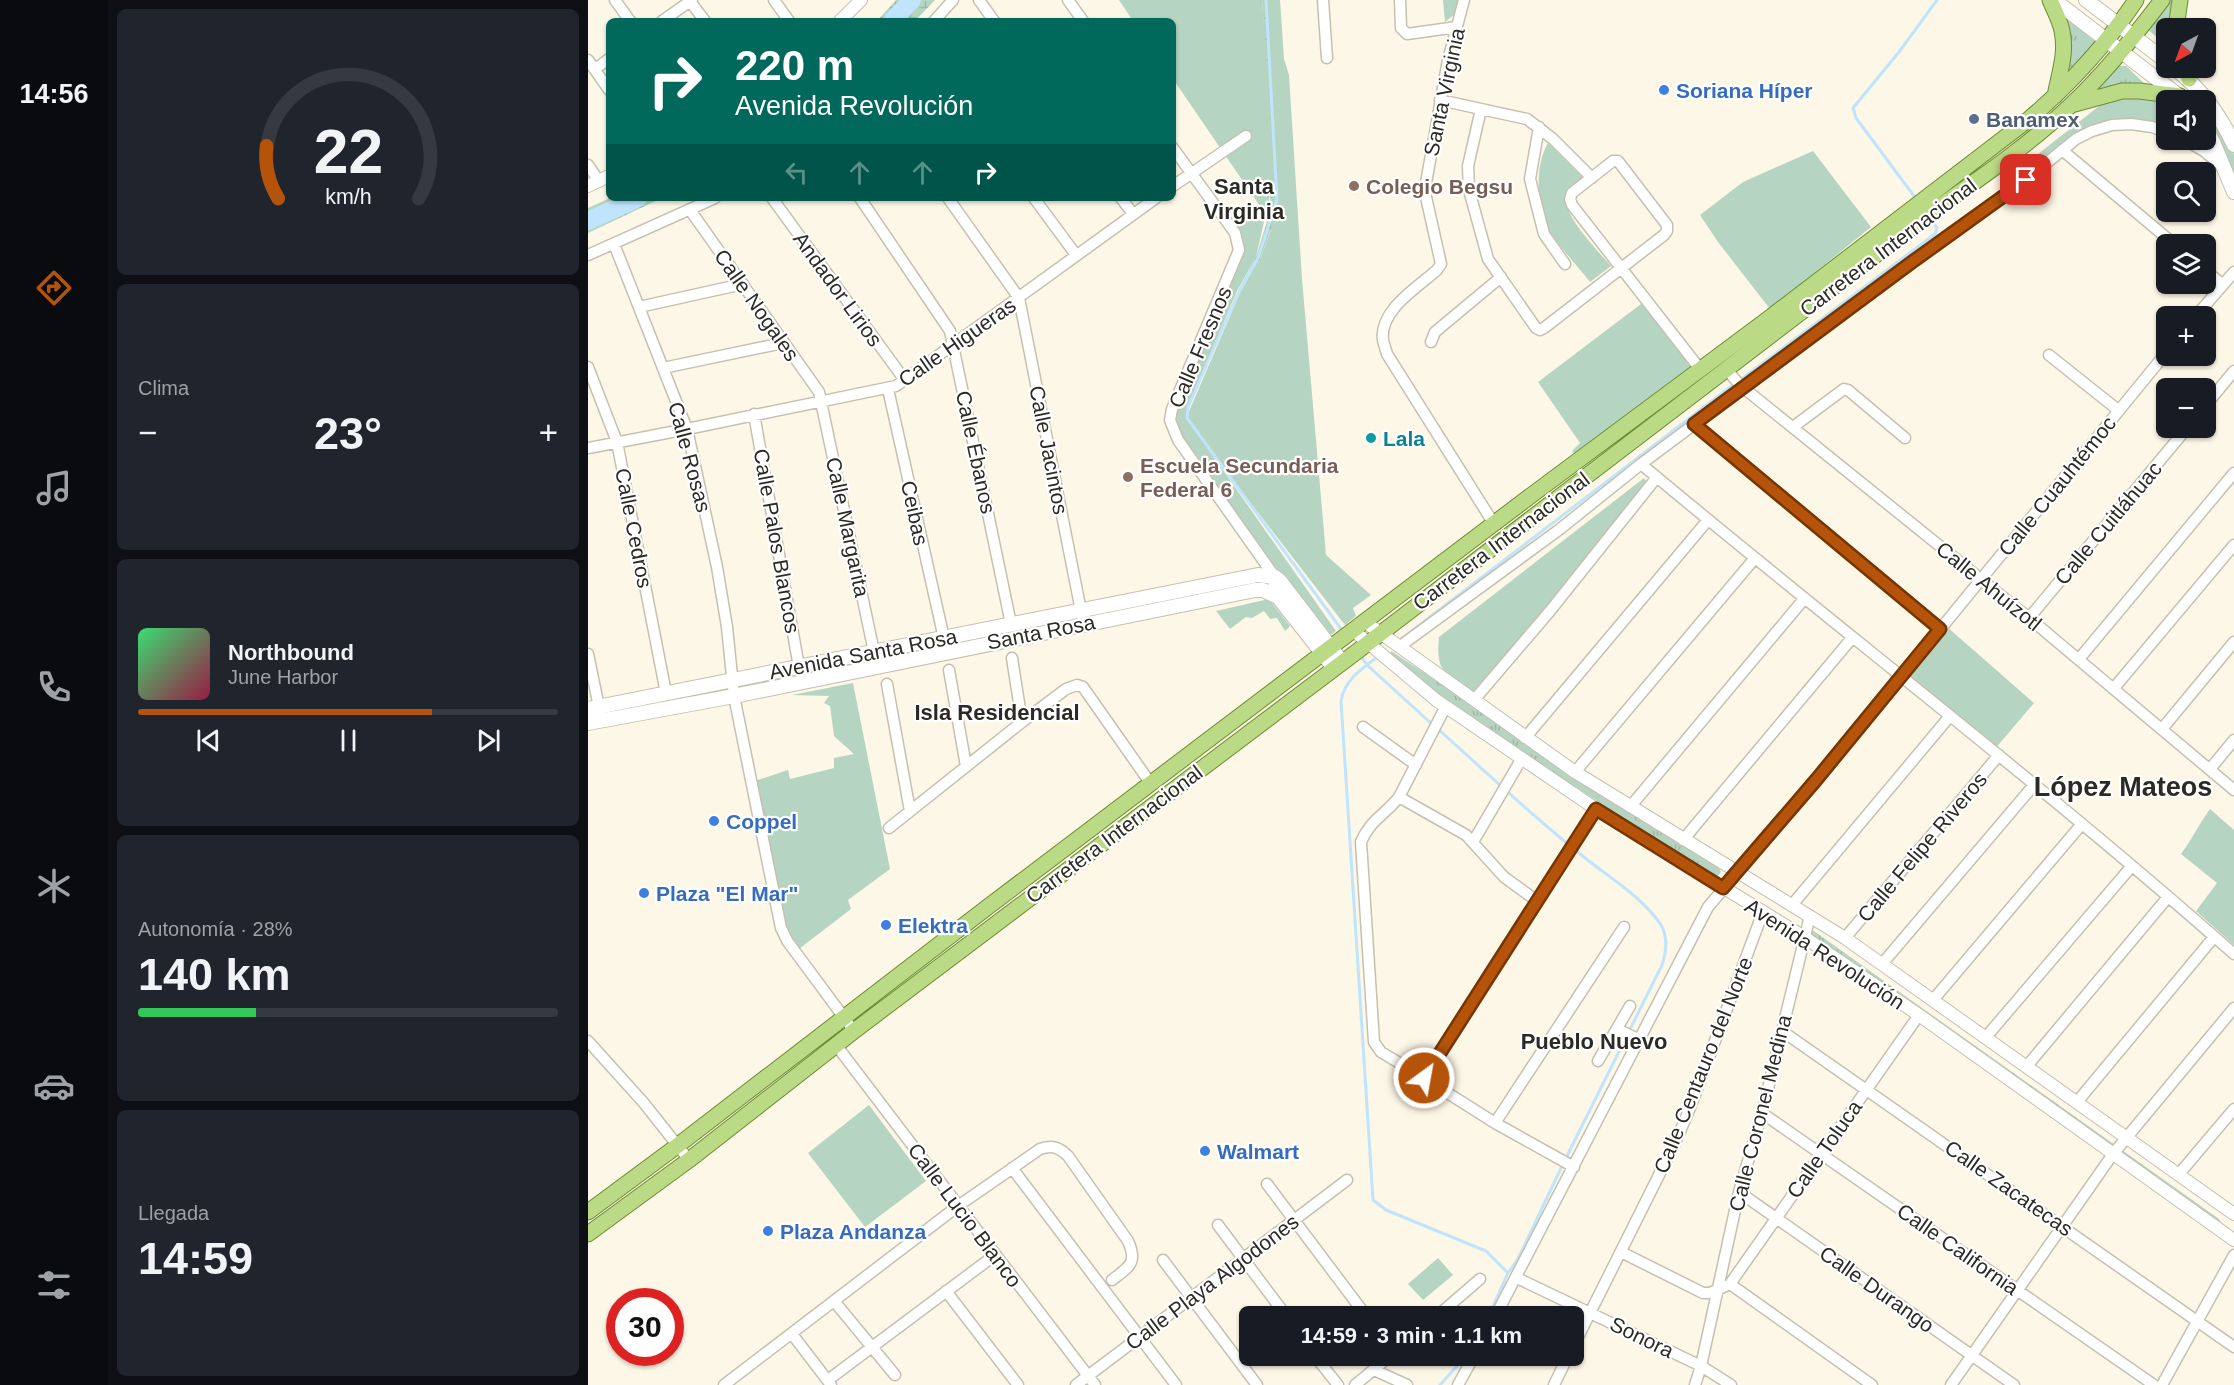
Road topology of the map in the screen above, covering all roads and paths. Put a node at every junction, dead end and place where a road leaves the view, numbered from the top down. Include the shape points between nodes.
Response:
1 (615, 0) edge
2 (690, 0) edge
3 (774, 0) edge
4 (861, 0) edge
5 (953, 0) edge
6 (979, 0) edge
7 (1068, 0) edge
8 (1323, 0) edge
9 (1400, 0) edge
10 (1464, 0) edge
11 (2052, 0) edge
12 (2086, 0) edge
13 (2136, 0) edge
14 (2162, 0) edge
15 (2180, 0) edge
16 (628, 18) edge
17 (666, 18) edge
18 (703, 18) edge
19 (787, 18) edge
20 (843, 18) edge
21 (937, 18) edge
22 (992, 18) edge
23 (1081, 18) edge
24 (2177, 18) edge
25 (2120, 25) junction
26 (1457, 27) junction
27 (2134, 37) junction
28 (2108, 40) junction
29 (2121, 51) junction
30 (2156, 54) edge
31 (1327, 58) dead end
32 (606, 60) edge
33 (591, 64) edge
34 (2191, 78) edge
35 (606, 86) edge
36 (2172, 90) edge
37 (2156, 94) edge
38 (2055, 96) junction
39 (1440, 100) junction
40 (2071, 105) junction
41 (1481, 109) junction
42 (1539, 127) junction
43 (2156, 128) edge
44 (1246, 136) dead end
45 (1997, 144) junction
46 (2234, 145) edge
47 (2062, 150) junction
48 (2202, 150) edge
49 (2215, 150) edge
50 (1176, 152) edge
51 (2007, 158) junction
52 (588, 165) edge
53 (2223, 167) junction
54 (1191, 173) junction
55 (1592, 178) junction
56 (599, 181) edge
57 (1176, 184) edge
58 (2234, 192) edge
59 (709, 201) edge
60 (774, 201) edge
61 (862, 201) edge
62 (950, 201) edge
63 (1036, 201) edge
64 (1123, 201) edge
65 (1152, 201) edge
66 (1932, 203) junction
67 (690, 210) junction
68 (1133, 214) junction
69 (2162, 234) edge
70 (614, 244) junction
71 (588, 255) edge
72 (1076, 255) junction
73 (1565, 264) dead end
74 (1620, 267) junction
75 (2234, 272) edge
76 (1501, 277) junction
77 (2216, 279) edge
78 (742, 284) junction
79 (2222, 284) junction
80 (1016, 294) junction
81 (639, 306) junction
82 (2204, 306) edge
83 (1431, 342) dead end
84 (783, 343) junction
85 (954, 346) junction
86 (2049, 355) dead end
87 (2156, 364) edge
88 (588, 367) edge
89 (663, 368) junction
90 (1700, 369) junction
91 (2234, 371) edge
92 (1729, 373) junction
93 (904, 379) junction
94 (1742, 386) junction
95 (888, 389) junction
96 (2216, 393) edge
97 (822, 401) junction
98 (2118, 411) junction
99 (754, 414) junction
100 (1694, 424) junction
101 (1793, 427) junction
102 (687, 429) junction
103 (1905, 438) dead end
104 (2179, 438) edge
105 (617, 442) junction
106 (588, 448) edge
107 (1641, 464) junction
108 (2234, 473) edge
109 (1657, 477) junction
110 (1708, 520) junction
111 (1494, 524) junction
112 (2234, 546) edge
113 (1755, 558) junction
114 (1275, 577) junction
115 (1982, 579) junction
116 (1272, 593) junction
117 (1804, 599) junction
118 (1082, 617) junction
119 (2030, 618) junction
120 (1011, 624) junction
121 (1940, 629) junction
122 (1380, 633) junction
123 (943, 637) junction
124 (1344, 638) junction
125 (1852, 638) junction
126 (2234, 642) edge
127 (1400, 647) junction
128 (946, 651) junction
129 (874, 652) junction
130 (588, 654) edge
131 (1351, 655) junction
132 (1012, 658) dead end
133 (2079, 659) junction
134 (800, 667) junction
135 (949, 670) dead end
136 (1901, 676) junction
137 (733, 680) junction
138 (887, 684) dead end
139 (2114, 688) junction
140 (666, 693) junction
141 (734, 696) junction
142 (1474, 700) junction
143 (1446, 706) junction
144 (594, 715) edge
145 (1950, 716) junction
146 (1022, 722) junction
147 (1363, 727) dead end
148 (2162, 729) junction
149 (1525, 738) junction
150 (2234, 740) edge
151 (1999, 756) junction
152 (1522, 758) junction
153 (1416, 765) junction
154 (966, 766) junction
155 (2210, 769) junction
156 (1575, 772) junction
157 (1151, 784) junction
158 (2034, 785) junction
159 (2234, 790) edge
160 (1400, 797) junction
161 (1630, 807) junction
162 (1596, 809) junction
163 (910, 811) junction
164 (2081, 825) junction
165 (889, 828) dead end
166 (1683, 840) junction
167 (1075, 841) junction
168 (1473, 842) junction
169 (1085, 855) junction
170 (2131, 867) junction
171 (1738, 873) junction
172 (1723, 888) junction
173 (2168, 897) junction
174 (1537, 901) junction
175 (1792, 905) junction
176 (989, 906) junction
177 (1762, 912) junction
178 (1810, 916) junction
179 (1624, 927) dead end
180 (989, 929) junction
181 (2214, 936) junction
182 (1804, 937) junction
183 (1845, 938) junction
184 (2234, 954) edge
185 (1882, 964) junction
186 (1933, 1000) junction
187 (1630, 1006) dead end
188 (2234, 1008) edge
189 (1919, 1015) junction
190 (844, 1018) junction
191 (1617, 1029) junction
192 (854, 1030) junction
193 (1782, 1031) junction
194 (1986, 1037) junction
195 (1640, 1040) junction
196 (588, 1041) edge
197 (836, 1045) junction
198 (1598, 1061) dead end
199 (2027, 1065) junction
200 (1424, 1078) junction
201 (1866, 1088) junction
202 (2077, 1102) junction
203 (2234, 1109) edge
204 (1762, 1113) junction
205 (1495, 1123) junction
206 (2126, 1137) junction
207 (677, 1146) junction
208 (1821, 1154) junction
209 (2113, 1154) junction
210 (690, 1160) junction
211 (1567, 1163) junction
212 (1012, 1168) junction
213 (2179, 1174) junction
214 (1347, 1180) dead end
215 (1267, 1184) dead end
216 (1739, 1192) junction
217 (958, 1206) junction
218 (2233, 1211) edge
219 (588, 1212) edge
220 (1776, 1218) junction
221 (1294, 1220) junction
222 (1218, 1225) dead end
223 (2063, 1226) junction
224 (588, 1234) edge
225 (2234, 1240) edge
226 (1622, 1252) junction
227 (995, 1255) junction
228 (2234, 1255) edge
229 (1243, 1259) junction
230 (1163, 1260) dead end
231 (1517, 1278) junction
232 (1480, 1279) dead end
233 (1112, 1280) dead end
234 (1730, 1284) junction
235 (1718, 1290) junction
236 (2017, 1290) junction
237 (946, 1291) junction
238 (1192, 1298) junction
239 (834, 1301) junction
240 (1279, 1306) edge
241 (1359, 1306) edge
242 (1449, 1306) edge
243 (1501, 1306) edge
244 (1590, 1312) junction
245 (2197, 1322) junction
246 (1584, 1324) edge
247 (792, 1334) junction
248 (1139, 1336) junction
249 (872, 1347) junction
250 (2234, 1347) edge
251 (1972, 1356) junction
252 (1323, 1366) edge
253 (1379, 1366) edge
254 (1468, 1366) edge
255 (1563, 1366) edge
256 (1701, 1366) junction
257 (1374, 1370) junction
258 (895, 1375) dead end
259 (1092, 1380) edge
260 (830, 1382) edge
261 (724, 1385) edge
262 (1018, 1385) edge
263 (1076, 1385) edge
264 (1176, 1385) edge
265 (1257, 1385) edge
266 (1338, 1385) edge
267 (1355, 1385) edge
268 (1407, 1385) edge
269 (1458, 1385) edge
270 (1554, 1385) edge
271 (1695, 1385) edge
272 (1731, 1385) edge
273 (1872, 1385) edge
274 (1951, 1385) edge
275 (2014, 1385) edge
276 (2154, 1385) edge
277 (2162, 1385) edge

1 - 16 street
2 - 17 street
2 - 18 street
3 - 19 street
4 - 20 street
5 - 21 street
6 - 22 street
7 - 23 street
8 - 31 street
9 - 26 street via 1401,28 1407,34
10 - 26 street, Santa Virginia
11 - 28 main road
11 - 38 main road via 2064,41
12 - 25 main road
13 - 25 main road, Carretera Internacional
14 - 27 main road, Carretera Internacional
15 - 24 main road
25 - 27 main road
25 - 28 main road, Carretera Internacional
26 - 39 street, Santa Virginia
27 - 29 main road, Carretera Internacional
27 - 30 main road
28 - 29 main road
28 - 38 main road, Carretera Internacional
29 - 36 main road
29 - 40 main road, Carretera Internacional
32 - 33 street
33 - 35 street
34 - 46 main road via 2217,112
37 - 40 main road via 2122,92
38 - 45 main road, Carretera Internacional
39 - 41 street
39 - 111 street, Santa Virginia via 1426,197 1441,264 1394,308 1384,326 1383,339 1387,354
40 - 51 main road, Carretera Internacional
41 - 42 street via 1527,119
41 - 76 street via 1467,179 1483,246
42 - 55 street
42 - 73 street via 1530,179 1544,234
43 - 47 street via 2112,125 2076,139
44 - 54 street
45 - 51 main road
45 - 66 main road, Carretera Internacional
47 - 69 street
47 - 94 street
48 - 53 street
49 - 53 main road
50 - 54 street
51 - 66 main road, Carretera Internacional
52 - 56 street
53 - 58 main road
54 - 57 street
54 - 114 street, Calle Fresnos via 1235,232 1239,250 1170,420 1178,440
55 - 74 street via 1570,199
55 - 74 street via 1618,161 1667,225 1664,235
59 - 67 street
60 - 93 street, Andador Lirios
61 - 85 street, Calle Ébanos via 940,314
62 - 80 street
63 - 72 street
64 - 68 street
65 - 68 street, Calle Higueras
66 - 90 main road, Carretera Internacional via 1910,209
66 - 92 main road, Carretera Internacional via 1919,222
67 - 70 street
67 - 78 street, Calle Nogales
68 - 72 street, Calle Higueras
70 - 71 street
70 - 81 street, Calle Rosas
72 - 80 street, Calle Higueras
74 - 76 street via 1540,330
74 - 90 street
75 - 79 street
76 - 83 street via 1435,332
77 - 79 street
78 - 81 street
78 - 84 street, Calle Nogales
79 - 82 street
80 - 85 street, Calle Higueras
80 - 118 street, Calle Jacintos
81 - 89 street, Calle Rosas
84 - 89 street
84 - 97 street, Calle Nogales
85 - 93 street, Calle Higueras
85 - 120 street, Calle Ébanos
86 - 98 street
87 - 98 street, Calle Cuauhtémoc
88 - 105 street, Calle Cedros
89 - 102 street, Calle Rosas
90 - 111 main road, Carretera Internacional
91 - 96 street
92 - 94 street, Calle Ahuízotl
92 - 122 main road, Carretera Internacional
93 - 95 street, Calle Higueras
94 - 100 street
94 - 101 street, Calle Ahuízotl
95 - 97 street, Calle Higueras
95 - 123 street, Ceibas
97 - 99 street, Calle Higueras
97 - 129 street, Calle Margarita
98 - 115 street, Calle Cuauhtémoc
99 - 102 street, Calle Higueras
99 - 134 street, Calle Palos Blancos
100 - 107 street
100 - 121 street
101 - 103 street via 1844,389
101 - 115 street, Calle Ahuízotl
102 - 105 street, Calle Higueras
102 - 137 street, Calle Rosas via 717,567
104 - 119 street, Calle Cuitláhuac
105 - 106 street, Calle Higueras
105 - 140 street, Calle Cedros
107 - 109 street
107 - 127 street
108 - 133 street
109 - 110 street
109 - 142 street
110 - 113 street
110 - 149 street
111 - 124 main road, Carretera Internacional
112 - 139 street
113 - 117 street
113 - 156 street
114 - 116 street
114 - 118 main road, Avenida Santa Rosa via 1258,575
114 - 124 main road
115 - 119 street, Calle Ahuízotl
115 - 121 street, Calle Cuauhtémoc
116 - 118 main road, Santa Rosa via 1254,590
116 - 124 main road
117 - 125 street
117 - 161 street
118 - 120 main road, Avenida Santa Rosa
118 - 128 main road, Santa Rosa
119 - 133 street, Calle Ahuízotl
120 - 123 main road, Avenida Santa Rosa
121 - 136 street, Calle Cuauhtémoc
122 - 124 street, Avenida Revolución
122 - 127 street, Avenida Revolución
122 - 131 main road, Carretera Internacional
123 - 128 street, Ceibas
123 - 129 main road, Avenida Santa Rosa
124 - 131 main road
124 - 131 street, Avenida Revolución
124 - 157 main road, Carretera Internacional
125 - 136 street
125 - 166 street
126 - 148 street
127 - 142 street, Avenida Revolución
128 - 141 main road, Santa Rosa
129 - 134 main road, Avenida Santa Rosa
130 - 144 street
131 - 143 street, Avenida Revolución
131 - 169 main road, Carretera Internacional
132 - 146 street
133 - 139 street, Calle Ahuízotl
134 - 137 main road, Avenida Santa Rosa
135 - 154 street
136 - 145 street
136 - 171 street, Calle Cuauhtémoc
137 - 140 main road, Avenida Santa Rosa
137 - 141 street
138 - 163 street
139 - 148 street, Calle Ahuízotl
140 - 144 main road, Avenida Santa Rosa
141 - 144 main road, Santa Rosa
141 - 190 street via 783,935
142 - 149 street, Avenida Revolución
143 - 152 street, Avenida Revolución
143 - 153 street
145 - 151 street
145 - 175 street
146 - 154 street
146 - 157 street via 1066,689 1083,687
147 - 153 street
148 - 155 street, Calle Ahuízotl
149 - 156 street, Avenida Revolución
150 - 155 street
151 - 158 street
151 - 183 street, Calle Felipe Riveros
152 - 162 street, Avenida Revolución
152 - 168 street
153 - 160 street
154 - 163 street
155 - 159 street, Calle Ahuízotl
156 - 161 street, Avenida Revolución
157 - 167 main road, Carretera Internacional
158 - 164 street
158 - 185 street
160 - 168 street
160 - 200 street via 1371,823 1361,842 1374,1042 1376,1048
161 - 166 street, Avenida Revolución
162 - 172 street, Avenida Revolución
162 - 174 street
163 - 165 street
164 - 170 street
164 - 186 street
166 - 171 street, Avenida Revolución
167 - 169 main road
167 - 176 main road, Carretera Internacional
168 - 174 street via 1504,877
169 - 180 main road, Carretera Internacional
170 - 173 street
170 - 194 street
171 - 172 street, Calle Cuauhtémoc
171 - 175 street, Avenida Revolución
172 - 177 street, Avenida Revolución
172 - 195 street, Calle Cuauhtémoc via 1708,907
173 - 181 street
173 - 199 street
174 - 200 street
175 - 178 street, Avenida Revolución
176 - 180 main road
176 - 190 main road, Carretera Internacional
177 - 182 street, Avenida Revolución
177 - 226 street, Calle Centauro del Norte via 1690,1108
178 - 182 street, Calle Coronel Medina
178 - 183 street, Avenida Revolución
179 - 205 street
180 - 192 main road, Carretera Internacional
181 - 184 street
181 - 202 street
182 - 189 street, Avenida Revolución
182 - 193 street, Calle Coronel Medina
183 - 185 street, Avenida Revolución
185 - 186 street, Avenida Revolución
186 - 194 street, Avenida Revolución
187 - 191 street
188 - 206 street
189 - 201 street, Calle Toluca
189 - 209 street, Avenida Revolución
190 - 192 street
190 - 207 main road, Carretera Internacional
191 - 195 street
191 - 198 street
192 - 197 main road, Carretera Internacional
193 - 201 street, Calle Zacatecas
193 - 204 street, Calle Coronel Medina
194 - 199 street, Avenida Revolución
195 - 211 street, Calle Cuauhtémoc
196 - 207 street
197 - 210 main road, Carretera Internacional
197 - 217 street, Calle Lucio Blanco
199 - 202 street, Avenida Revolución
200 - 205 street
201 - 208 street, Calle Toluca
201 - 223 street, Calle Zacatecas
202 - 206 street, Avenida Revolución
203 - 213 street
204 - 208 street, Calle California
204 - 216 street, Calle Coronel Medina
205 - 211 street
206 - 209 street
206 - 213 street, Avenida Revolución
207 - 210 street
207 - 219 main road, Carretera Internacional
208 - 220 street, Calle Toluca
208 - 236 street, Calle California
209 - 223 street
209 - 225 street, Avenida Revolución
210 - 224 main road, Carretera Internacional
211 - 231 street, Calle Cuauhtémoc
212 - 217 street
212 - 233 street via 1048,1146 1068,1156 1132,1252 1127,1269
212 - 248 street
213 - 218 street, Avenida Revolución
214 - 221 street, Calle Playa Algodones
215 - 221 street
216 - 220 street, Calle Durango
216 - 235 street, Calle Coronel Medina
217 - 227 street, Calle Lucio Blanco
217 - 239 street
220 - 234 street, Calle Toluca
220 - 251 street, Calle Durango
221 - 229 street, Calle Playa Algodones
221 - 241 street
222 - 229 street
223 - 236 street
223 - 245 street, Calle Zacatecas
226 - 235 street via 1703,1293
226 - 244 street, Calle Centauro del Norte
227 - 237 street
227 - 259 street, Calle Lucio Blanco
228 - 245 street
229 - 238 street, Calle Playa Algodones
229 - 240 street
230 - 238 street
231 - 243 street, Calle Cuauhtémoc
231 - 244 street, Sonora
232 - 242 street
234 - 235 street
234 - 273 street
235 - 256 street, Calle Coronel Medina
236 - 251 street
236 - 276 street, Calle California
237 - 249 street
237 - 262 street
238 - 248 street, Calle Playa Algodones
238 - 265 street
239 - 247 street
239 - 249 street
244 - 246 street, Calle Centauro del Norte
244 - 256 street, Sonora
245 - 250 street, Calle Zacatecas
245 - 277 street
247 - 260 street
247 - 261 street
248 - 259 street, Calle Playa Algodones
248 - 264 street
249 - 258 street
249 - 260 street
251 - 274 street
251 - 275 street, Calle Durango
252 - 266 street
253 - 257 street
254 - 269 street
255 - 270 street
256 - 271 street, Calle Coronel Medina
256 - 272 street, Sonora
257 - 267 street
257 - 268 street
259 - 263 street, Calle Playa Algodones

